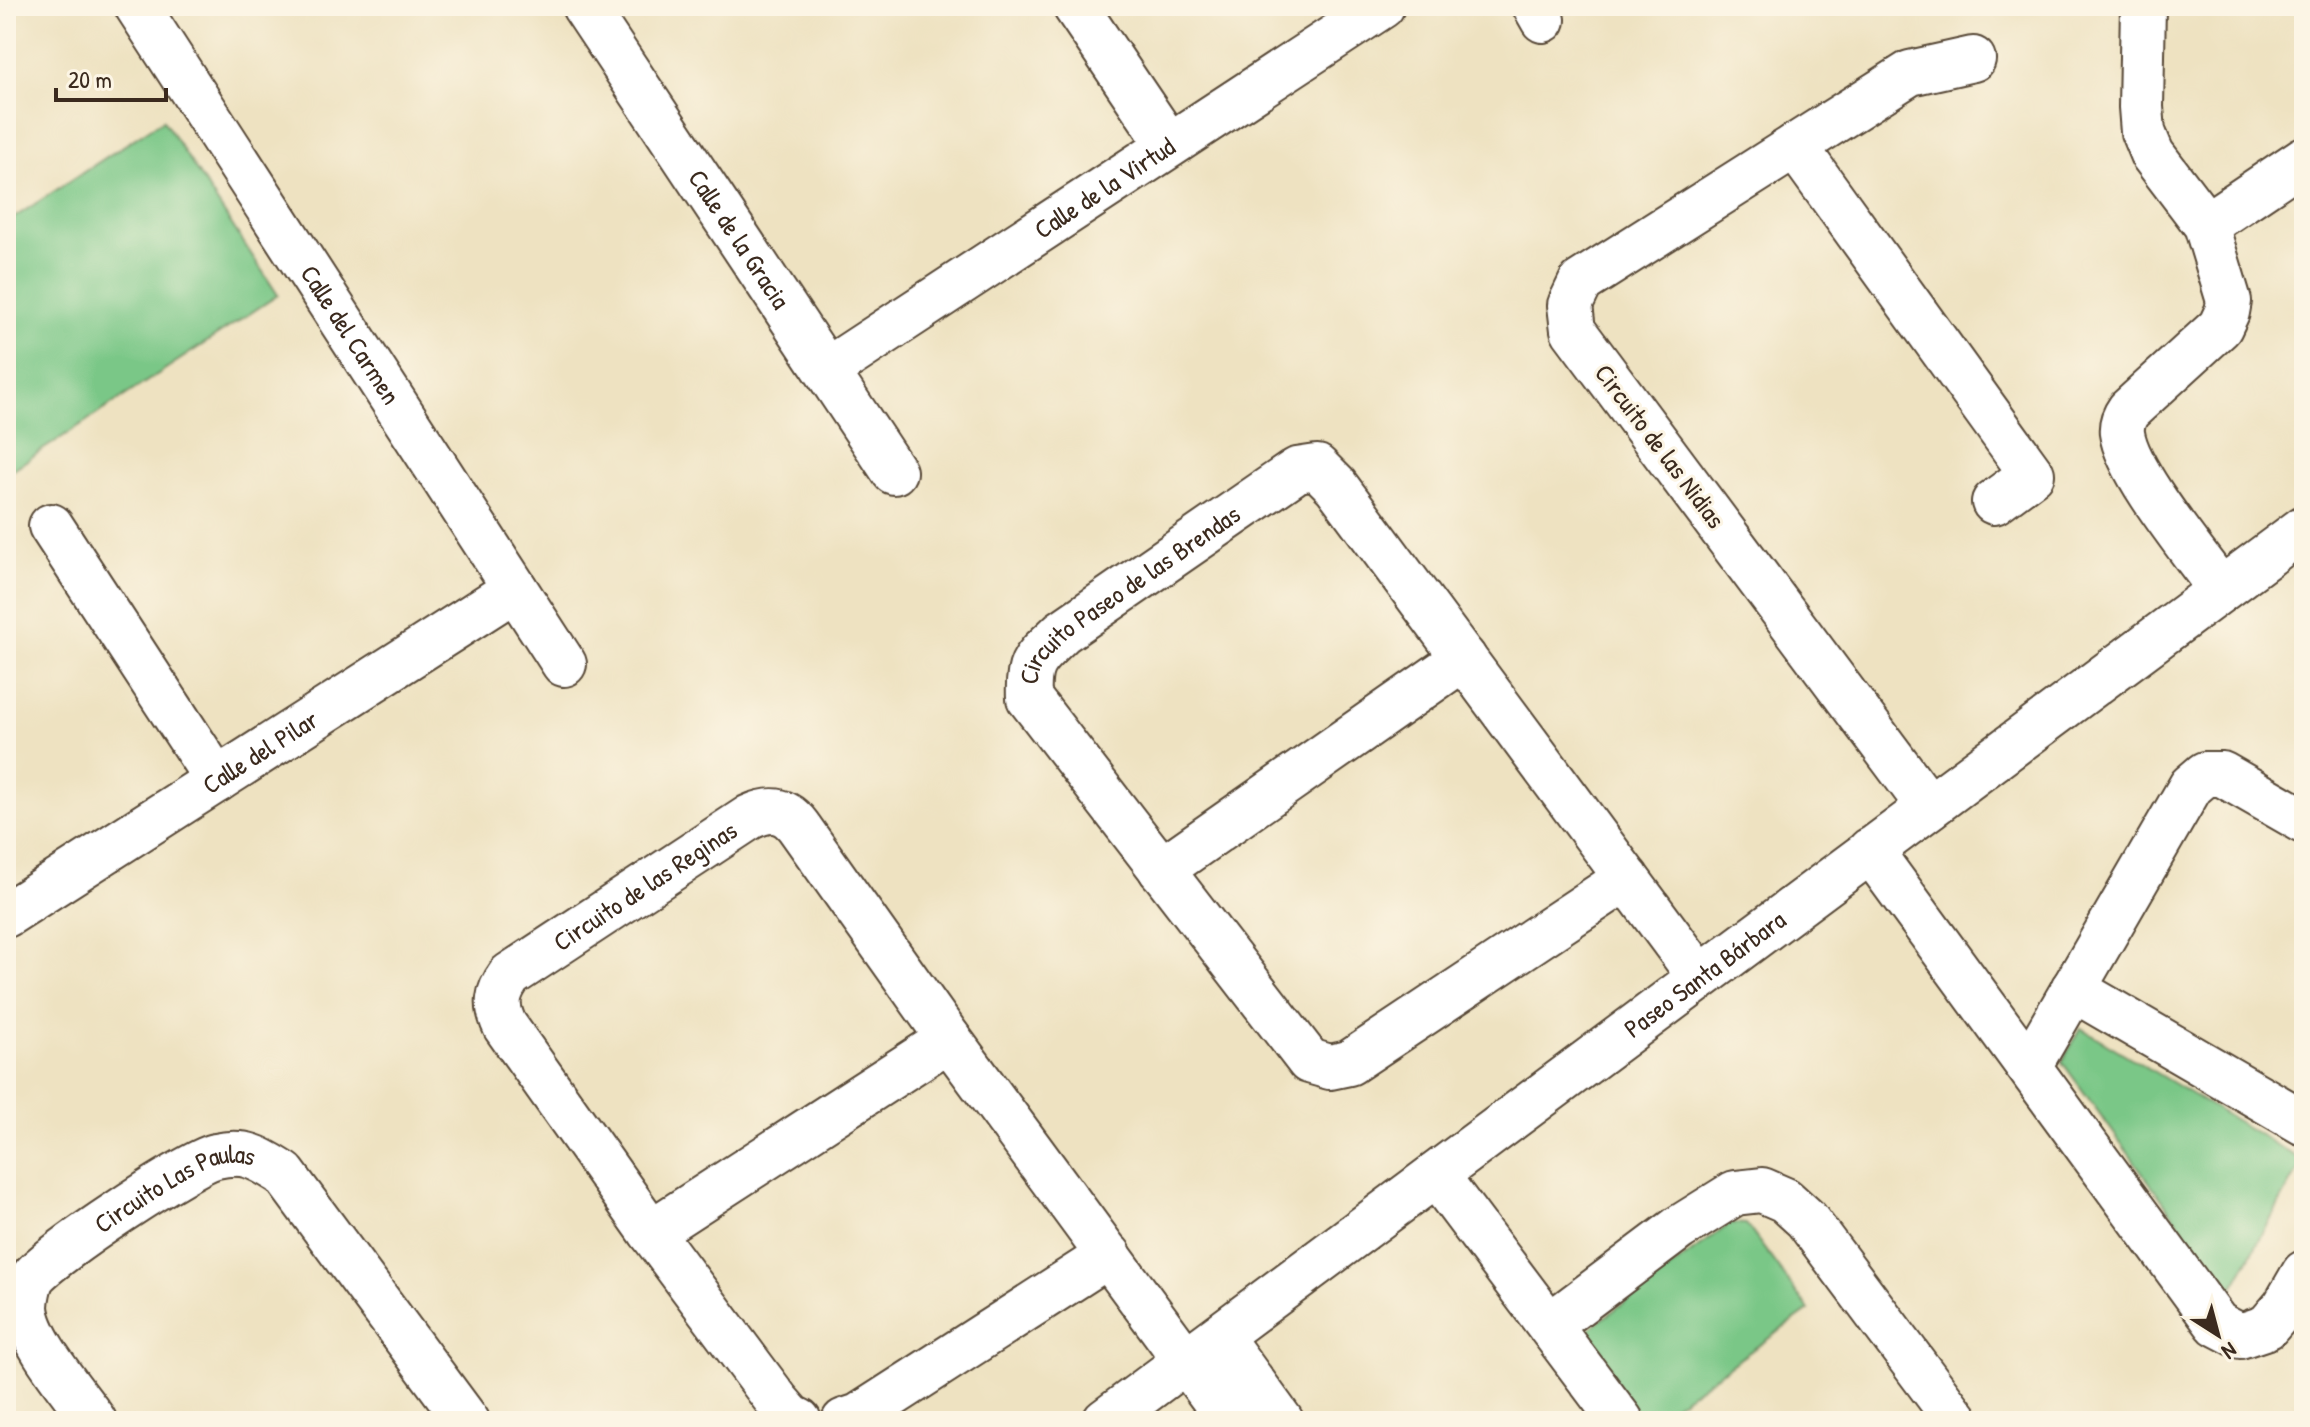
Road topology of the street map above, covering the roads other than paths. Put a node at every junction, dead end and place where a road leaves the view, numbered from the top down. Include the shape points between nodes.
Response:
1 (137, 6) edge
2 (584, 6) edge
3 (1075, 6) edge
4 (1382, 6) edge
5 (2143, 6) edge
6 (1973, 59) dead end
7 (1169, 145) junction
8 (1795, 146) junction
9 (2304, 159) edge
10 (2206, 225) junction
11 (827, 370) junction
12 (894, 472) dead end
13 (1994, 502) dead end
14 (51, 526) dead end
15 (2304, 528) edge
16 (515, 589) junction
17 (2220, 589) junction
18 (1464, 658) junction
19 (564, 664) dead end
20 (217, 780) junction
21 (1929, 807) junction
22 (2304, 821) edge
23 (1870, 850) junction
24 (1161, 870) junction
25 (1627, 878) junction
26 (6, 915) edge
27 (1700, 977) junction
28 (2073, 989) junction
29 (949, 1039) junction
30 (2029, 1066) junction
31 (2304, 1123) edge
32 (1436, 1175) junction
33 (651, 1232) junction
34 (1109, 1255) junction
35 (2304, 1273) edge
36 (1550, 1325) junction
37 (1203, 1349) junction
38 (94, 1421) edge
39 (467, 1421) edge
40 (799, 1421) edge
41 (844, 1421) edge
42 (1105, 1421) edge
43 (1230, 1421) edge
44 (1281, 1421) edge
45 (1621, 1421) edge
46 (1957, 1421) edge

1 - 16 street, Calle del Carmen
2 - 11 street, Calle de la Gracia
3 - 7 street
4 - 7 street, Calle de la Virtud
5 - 10 street via 2143,132 2152,154
6 - 8 street, Circuito de las Nidias via 1910,73
7 - 11 street, Calle de la Virtud
8 - 13 street via 2032,474
8 - 21 street, Circuito de las Nidias via 1581,282 1570,305 1573,330
9 - 10 street
10 - 17 street via 2229,301 2227,312 2220,327 2129,410 2121,432 2130,461
11 - 12 street, Calle de la Gracia
14 - 20 street
15 - 17 street, Paseo Santa Bárbara
16 - 19 street, Calle del Carmen
16 - 20 street, Calle del Pilar
17 - 21 street, Paseo Santa Bárbara
18 - 24 street
18 - 24 street, Circuito Paseo de las Brendas via 1317,467 1297,470 1062,632 1028,674 1029,698
18 - 25 street, Circuito Paseo de las Brendas
20 - 26 street, Calle del Pilar
21 - 23 street, Paseo Santa Bárbara
22 - 28 street via 2222,774 2205,774 2191,786
23 - 27 street, Paseo Santa Bárbara
23 - 30 street
24 - 25 street, Circuito Paseo de las Brendas via 1309,1061 1330,1067 1349,1063
25 - 27 street, Circuito Paseo de las Brendas
27 - 32 street, Paseo Santa Bárbara
28 - 30 street
28 - 31 street
29 - 33 street
29 - 33 street, Circuito de las Reginas via 790,817 779,810 750,817 510,975 499,990 505,1026
29 - 34 street, Circuito de las Reginas
30 - 35 street via 2217,1324 2240,1336 2267,1327
32 - 36 street
32 - 37 street, Paseo Santa Bárbara
33 - 40 street, Circuito de las Reginas via 777,1401
34 - 37 street, Circuito de las Reginas
34 - 41 street
36 - 45 street
36 - 46 street via 1679,1228 1735,1193 1762,1190 1785,1200 1806,1219
37 - 42 street, Paseo Santa Bárbara
37 - 43 street
37 - 44 street
38 - 39 street, Circuito Las Paulas via 32,1334 26,1305 32,1278 65,1248 192,1167 215,1156 253,1155 284,1174

